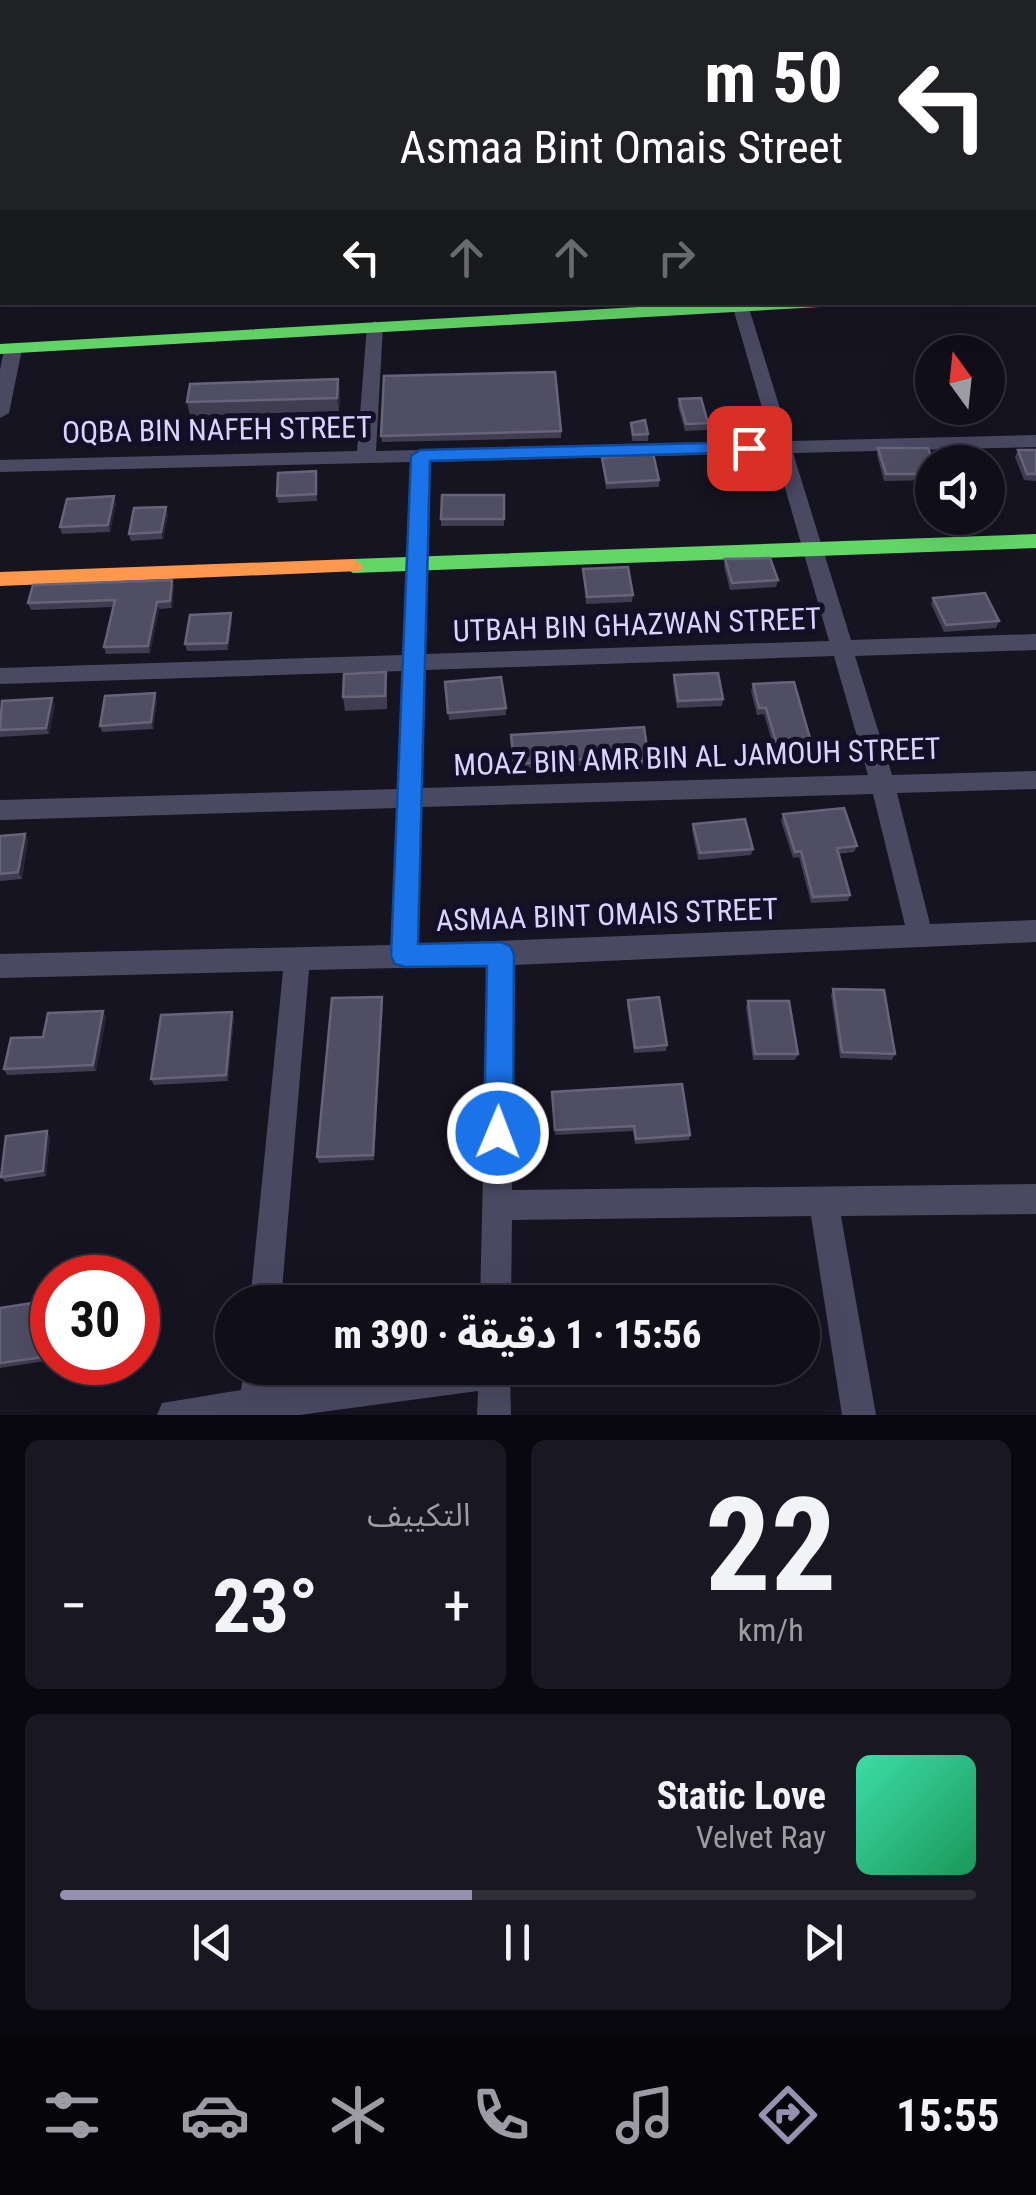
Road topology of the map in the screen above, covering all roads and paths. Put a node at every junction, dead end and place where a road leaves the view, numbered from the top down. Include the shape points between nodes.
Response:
1 (449, 305) edge
2 (780, 305) edge
3 (741, 308) junction
4 (375, 326) junction
5 (4, 343) edge
6 (0, 413) edge
7 (1036, 441) edge
8 (786, 447) junction
9 (420, 456) junction
10 (366, 457) junction
11 (0, 466) edge
12 (1036, 541) edge
13 (815, 549) junction
14 (417, 564) junction
15 (0, 579) edge
16 (1036, 642) edge
17 (841, 648) junction
18 (412, 662) junction
19 (0, 676) edge
20 (1036, 780) edge
21 (883, 785) junction
22 (408, 797) junction
23 (0, 810) edge
24 (1036, 932) edge
25 (920, 934) junction
26 (501, 954) junction
27 (405, 956) junction
28 (297, 958) junction
29 (0, 966) edge
30 (1036, 1199) edge
31 (823, 1201) junction
32 (497, 1205) junction
33 (268, 1285) edge
34 (496, 1285) edge
35 (258, 1385) edge
36 (389, 1385) edge
37 (494, 1385) edge
38 (256, 1404) junction
39 (174, 1415) edge
40 (494, 1415) edge
41 (859, 1415) edge

1 - 5 main road
2 - 3 main road
3 - 4 main road
3 - 8 street
4 - 5 main road
4 - 10 street
5 - 6 street
7 - 8 street, OQBA BIN NAFEH STREET
8 - 9 street, OQBA BIN NAFEH STREET
8 - 13 street
9 - 10 street, OQBA BIN NAFEH STREET
9 - 14 street
10 - 11 street, OQBA BIN NAFEH STREET
12 - 13 main road
13 - 14 main road
13 - 17 street
14 - 15 main road
14 - 18 street
16 - 17 street, UTBAH BIN GHAZWAN STREET
17 - 18 street, UTBAH BIN GHAZWAN STREET
17 - 21 street
18 - 19 street, UTBAH BIN GHAZWAN STREET
18 - 22 street
20 - 21 street, MOAZ BIN AMR BIN AL JAMOUH STREET
21 - 22 street, MOAZ BIN AMR BIN AL JAMOUH STREET
21 - 25 street
22 - 23 street, MOAZ BIN AMR BIN AL JAMOUH STREET
22 - 27 street
24 - 25 street, ASMAA BINT OMAIS STREET
25 - 26 street, ASMAA BINT OMAIS STREET
26 - 27 street, ASMAA BINT OMAIS STREET
26 - 32 street
27 - 28 street, ASMAA BINT OMAIS STREET
28 - 29 street, ASMAA BINT OMAIS STREET
28 - 33 street
30 - 31 street
31 - 32 street
31 - 41 street
32 - 34 street
35 - 38 street
36 - 38 street
37 - 40 street
38 - 39 street

